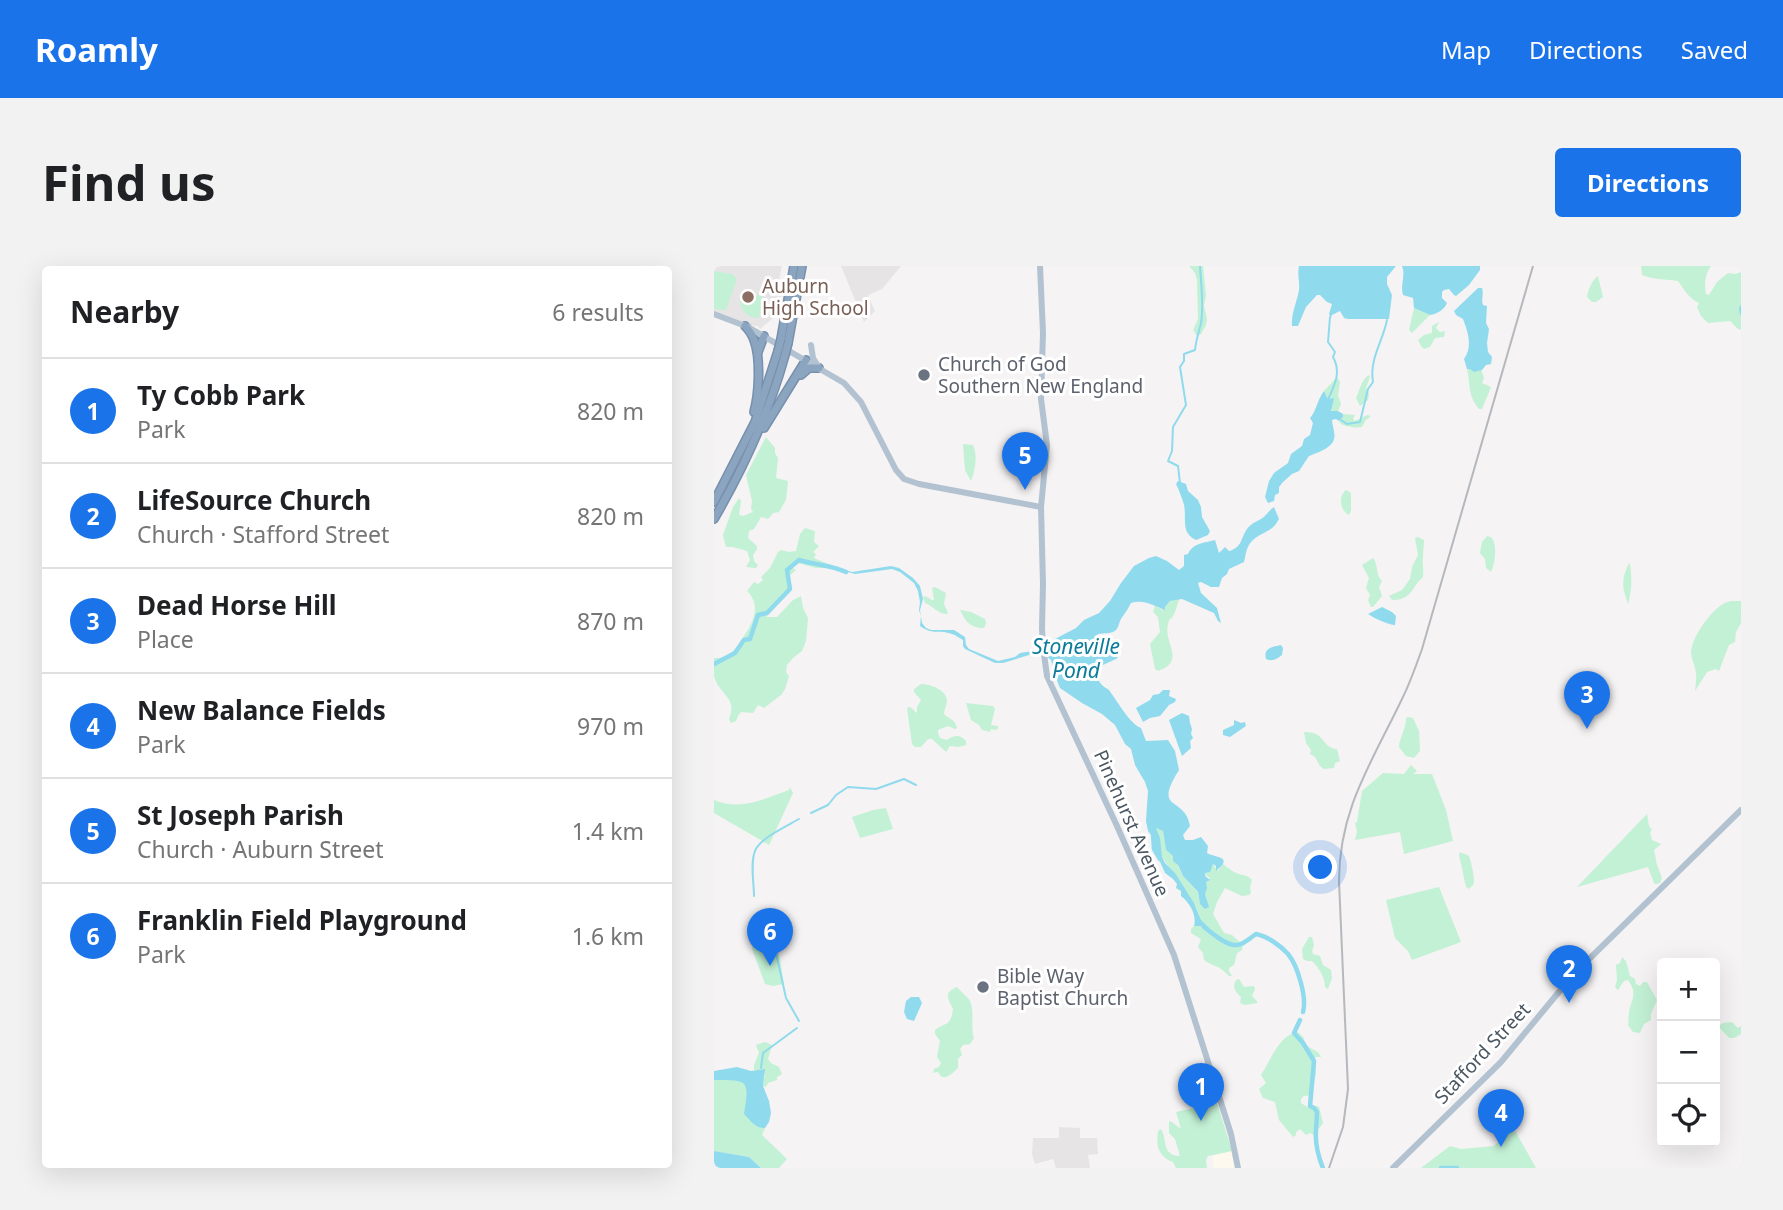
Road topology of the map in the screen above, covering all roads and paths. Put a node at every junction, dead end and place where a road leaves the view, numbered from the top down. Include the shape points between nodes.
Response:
1 (794, 266) edge
2 (802, 266) edge
3 (1040, 266) edge
4 (714, 314) edge
5 (745, 326) junction
6 (764, 336) junction
7 (784, 341) junction
8 (811, 345) dead end
9 (781, 353) junction
10 (806, 360) junction
11 (757, 363) junction
12 (819, 368) junction
13 (791, 386) junction
14 (746, 459) junction
15 (733, 467) junction
16 (714, 502) edge
17 (1041, 507) junction
18 (714, 519) edge
19 (1741, 810) edge
20 (1238, 1168) edge
21 (1392, 1168) edge

1 - 7 highway
2 - 7 highway
3 - 17 main road, Pinehurst Avenue via 1041,399 1047,445
4 - 5 main road
5 - 6 main road
5 - 11 highway via 755,342
6 - 10 main road
6 - 11 highway
7 - 9 highway, bridge
8 - 12 main road
9 - 14 highway via 765,418
9 - 15 highway
10 - 12 main road
10 - 13 highway
11 - 15 highway via 757,404
12 - 13 highway via 805,371
12 - 17 main road via 845,383 859,398 893,467 904,478
13 - 14 highway
14 - 18 highway
15 - 16 highway
17 - 20 main road, Pinehurst Avenue via 1047,676 1174,956 1232,1126
19 - 21 main road, Stafford Street via 1582,966 1501,1062

